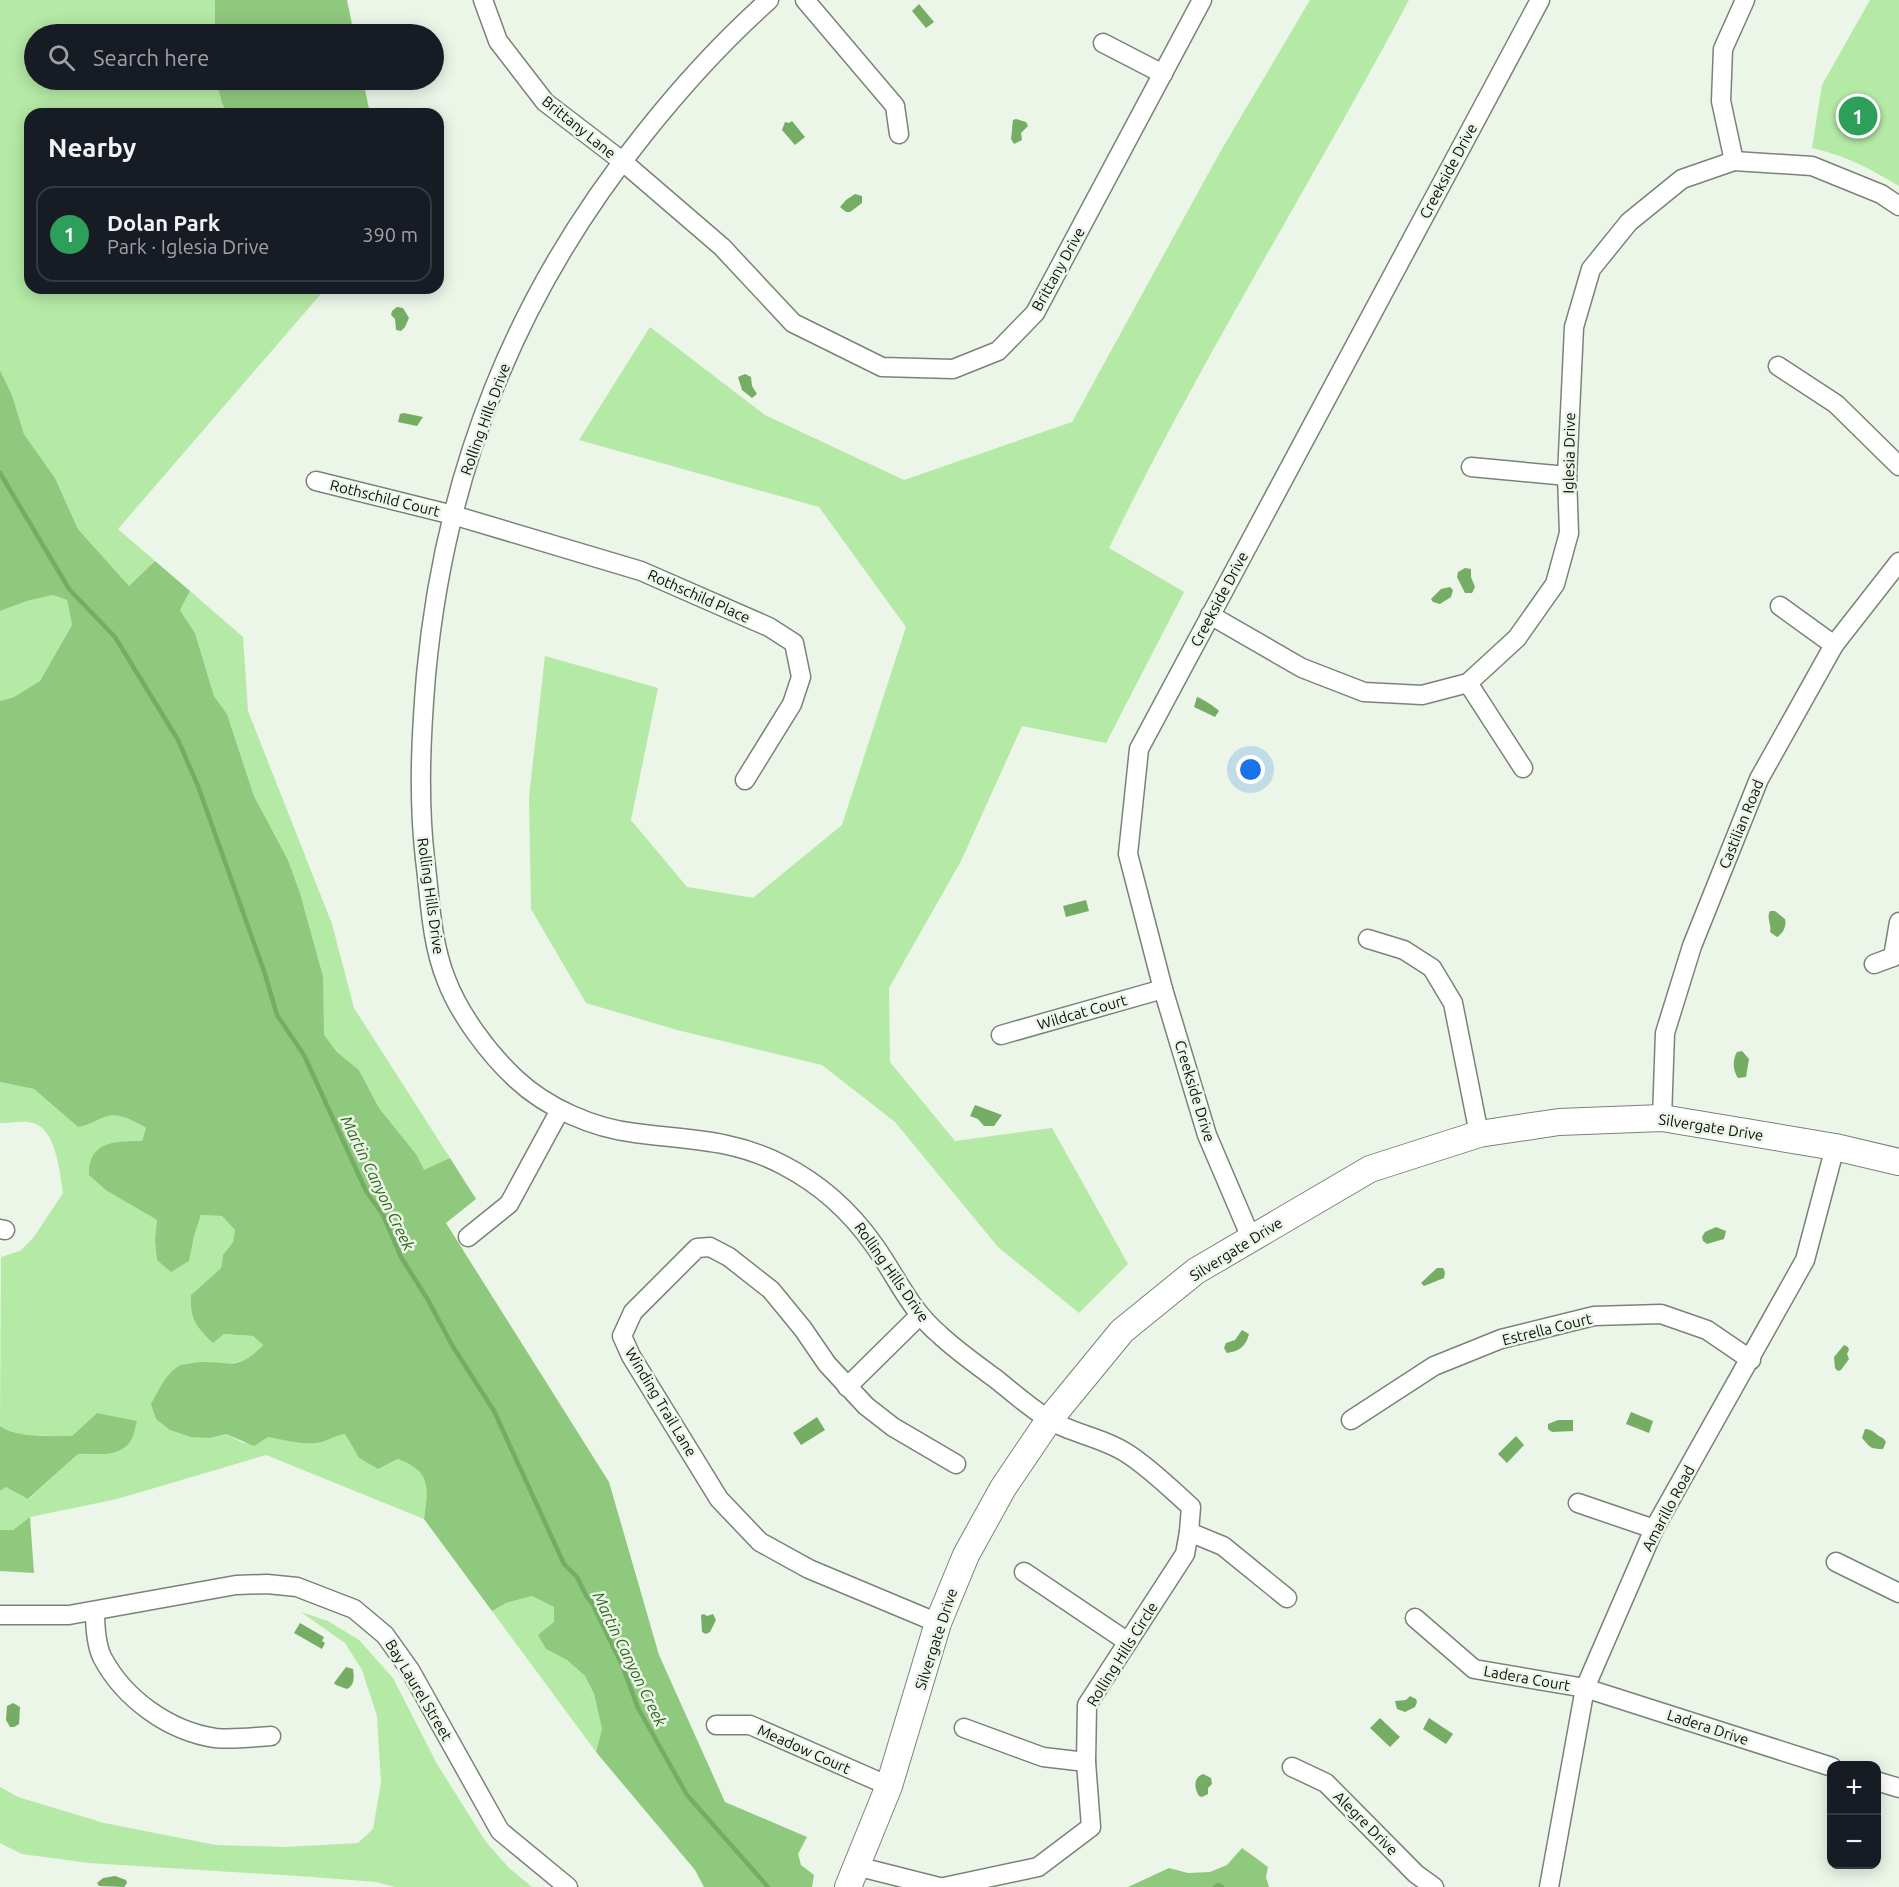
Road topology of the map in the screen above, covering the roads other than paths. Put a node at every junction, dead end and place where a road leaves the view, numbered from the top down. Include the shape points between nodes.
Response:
1 (483, 0) edge
2 (770, 0) edge
3 (806, 0) edge
4 (1202, 0) edge
5 (1540, 0) edge
6 (1744, 0) edge
7 (1103, 43) dead end
8 (1163, 74) junction
9 (898, 134) dead end
10 (622, 161) junction
11 (1734, 161) junction
12 (1899, 206) edge
13 (1778, 366) dead end
14 (1899, 466) edge
15 (1470, 467) dead end
16 (1567, 476) junction
17 (316, 481) dead end
18 (453, 514) junction
19 (1899, 562) edge
20 (1780, 606) dead end
21 (1210, 615) junction
22 (1834, 645) junction
23 (1468, 683) junction
24 (1522, 768) dead end
25 (745, 780) dead end
26 (1899, 922) edge
27 (1368, 939) dead end
28 (1896, 959) edge
29 (1874, 964) dead end
30 (1163, 988) junction
31 (1002, 1035) dead end
32 (560, 1110) junction
33 (1662, 1118) junction
34 (1479, 1134) junction
35 (1835, 1147) junction
36 (1899, 1162) edge
37 (468, 1237) dead end
38 (1251, 1238) junction
39 (919, 1316) junction
40 (1750, 1360) junction
41 (847, 1386) junction
42 (1049, 1420) junction
43 (1351, 1420) dead end
44 (956, 1464) dead end
45 (1578, 1503) dead end
46 (1191, 1506) joint
47 (1654, 1529) junction
48 (1189, 1532) junction
49 (1836, 1562) dead end
50 (1024, 1572) dead end
51 (1899, 1593) edge
52 (1287, 1598) dead end
53 (95, 1611) junction
54 (0, 1615) edge
55 (1415, 1618) dead end
56 (939, 1623) junction
57 (1128, 1642) junction
58 (1586, 1688) junction
59 (716, 1725) dead end
60 (964, 1728) dead end
61 (271, 1736) dead end
62 (1086, 1761) junction
63 (1827, 1765) edge
64 (1292, 1767) dead end
65 (1881, 1783) edge
66 (889, 1786) junction
67 (1899, 1788) edge
68 (852, 1876) edge
69 (568, 1887) edge
70 (939, 1887) edge
71 (944, 1887) edge
72 (1434, 1887) edge
73 (1549, 1887) edge

1 - 10 street, Brittany Lane via 498,41 545,102
2 - 10 street, Rolling Hills Drive via 682,86
3 - 9 street via 895,106
4 - 8 street, Brittany Drive
5 - 21 street, Creekside Drive
6 - 11 street via 1724,48 1721,101
7 - 8 street
8 - 10 street, Brittany Drive via 1035,313 998,351 953,369 882,367 793,323 722,247
10 - 18 street, Rolling Hills Drive via 585,211 522,323 483,416
11 - 12 street, Iglesia Drive via 1812,166 1881,194
11 - 16 street, Iglesia Drive via 1682,179 1629,222 1591,269 1574,327
13 - 14 street via 1836,404
15 - 16 street
16 - 23 street, Iglesia Drive via 1569,533 1555,584 1517,638
17 - 18 street, Rothschild Court
18 - 25 street, Rothschild Place via 641,571 769,627 794,643 801,677 792,704
18 - 32 street, Rolling Hills Drive via 439,574 420,740 422,829 434,933 446,979 484,1044 517,1080
19 - 22 street, Castilian Road
20 - 22 street
21 - 23 street, Iglesia Drive via 1302,668 1364,692 1422,695
21 - 30 street, Creekside Drive via 1139,749 1128,854
22 - 33 street, Castilian Road via 1759,779 1692,946 1665,1033
23 - 24 street
26 - 28 street
27 - 34 street via 1404,950 1432,968 1453,1003
28 - 29 street
30 - 31 street, Wildcat Court
30 - 38 street, Creekside Drive via 1207,1135
32 - 37 street via 509,1204
32 - 39 street, Rolling Hills Drive via 630,1133 744,1147 781,1163 818,1185 852,1217
33 - 34 street, Silvergate Drive via 1559,1122
33 - 35 street, Silvergate Drive
34 - 38 street, Silvergate Drive via 1371,1169
35 - 36 street, Silvergate Drive
35 - 40 street, Amarillo Road via 1805,1260
38 - 42 street, Silvergate Drive via 1196,1271 1122,1331
39 - 41 street
39 - 42 street, Rolling Hills Drive
40 - 43 street, Estrella Court via 1707,1330 1661,1314 1594,1316 1502,1339 1434,1366
40 - 47 street, Amarillo Road
41 - 44 street, Winding Trail Lane via 893,1427
41 - 56 street, Winding Trail Lane via 771,1290 710,1247 697,1248 633,1312 622,1336 719,1499 760,1542 809,1569
42 - 46 street, Rolling Hills Drive via 1126,1452
42 - 56 street, Silvergate Drive via 1003,1488 966,1555
45 - 47 street
46 - 48 street, Rolling Hills Circle
47 - 58 street, Amarillo Road
48 - 52 street via 1223,1546
48 - 57 street, Rolling Hills Circle via 1185,1554
49 - 51 street
50 - 57 street
53 - 54 street, Bay Laurel Street
53 - 61 street via 102,1656 128,1693 170,1725 216,1738
53 - 69 street, Bay Laurel Street via 224,1587 267,1584 297,1587 354,1610 385,1635 410,1670 500,1831
55 - 58 street, Ladera Court via 1473,1669
56 - 66 street, Silvergate Drive
57 - 62 street, Rolling Hills Circle via 1087,1705
58 - 63 street, Ladera Drive
58 - 73 street, Amarillo Road
59 - 66 street, Meadow Court via 750,1725
60 - 62 street via 1043,1757
62 - 71 street, Rolling Hills Circle via 1091,1827 1038,1867
64 - 72 street, Alegre Drive via 1326,1783 1416,1875
65 - 67 street
66 - 68 street, Silvergate Drive
68 - 70 street

